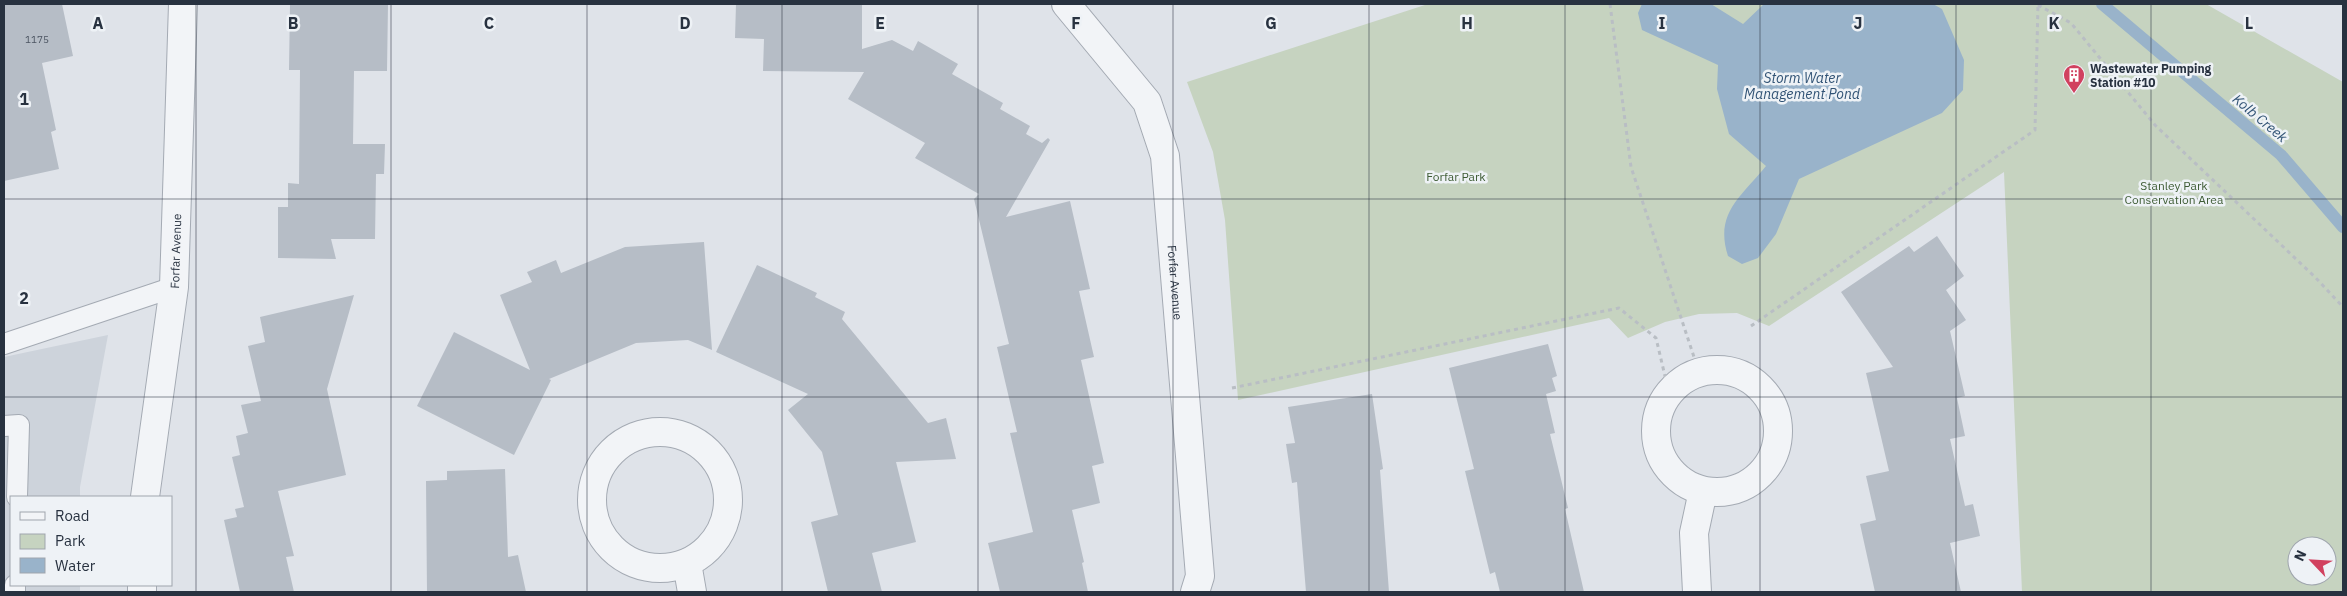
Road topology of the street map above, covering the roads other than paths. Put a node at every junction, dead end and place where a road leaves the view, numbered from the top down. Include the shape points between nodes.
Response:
1 (183, 4) edge
2 (1066, 4) edge
3 (174, 288) junction
4 (4, 344) edge
5 (4, 426) edge
6 (1703, 491) junction
7 (17, 496) edge
8 (145, 496) edge
9 (687, 563) junction
10 (692, 592) edge
11 (1194, 592) edge
12 (1697, 592) edge

1 - 3 street, Forfar Avenue
2 - 11 street, Forfar Avenue via 1147,102 1165,156 1200,576
3 - 4 lane
3 - 8 street, Forfar Avenue
5 - 7 lane via 19,425
6 - 6 street via 1724,492 1752,482 1767,467 1775,451 1778,430 1774,409 1759,386 1741,374 1720,369 1699,372 1669,393 1656,433 1660,454 1671,472 1684,483
6 - 12 street via 1694,533
9 - 9 street via 706,550 721,531 728,495 722,472 700,445 676,434 653,432 634,436 609,456 594,484 593,511 601,533 615,551 649,568
9 - 10 street

